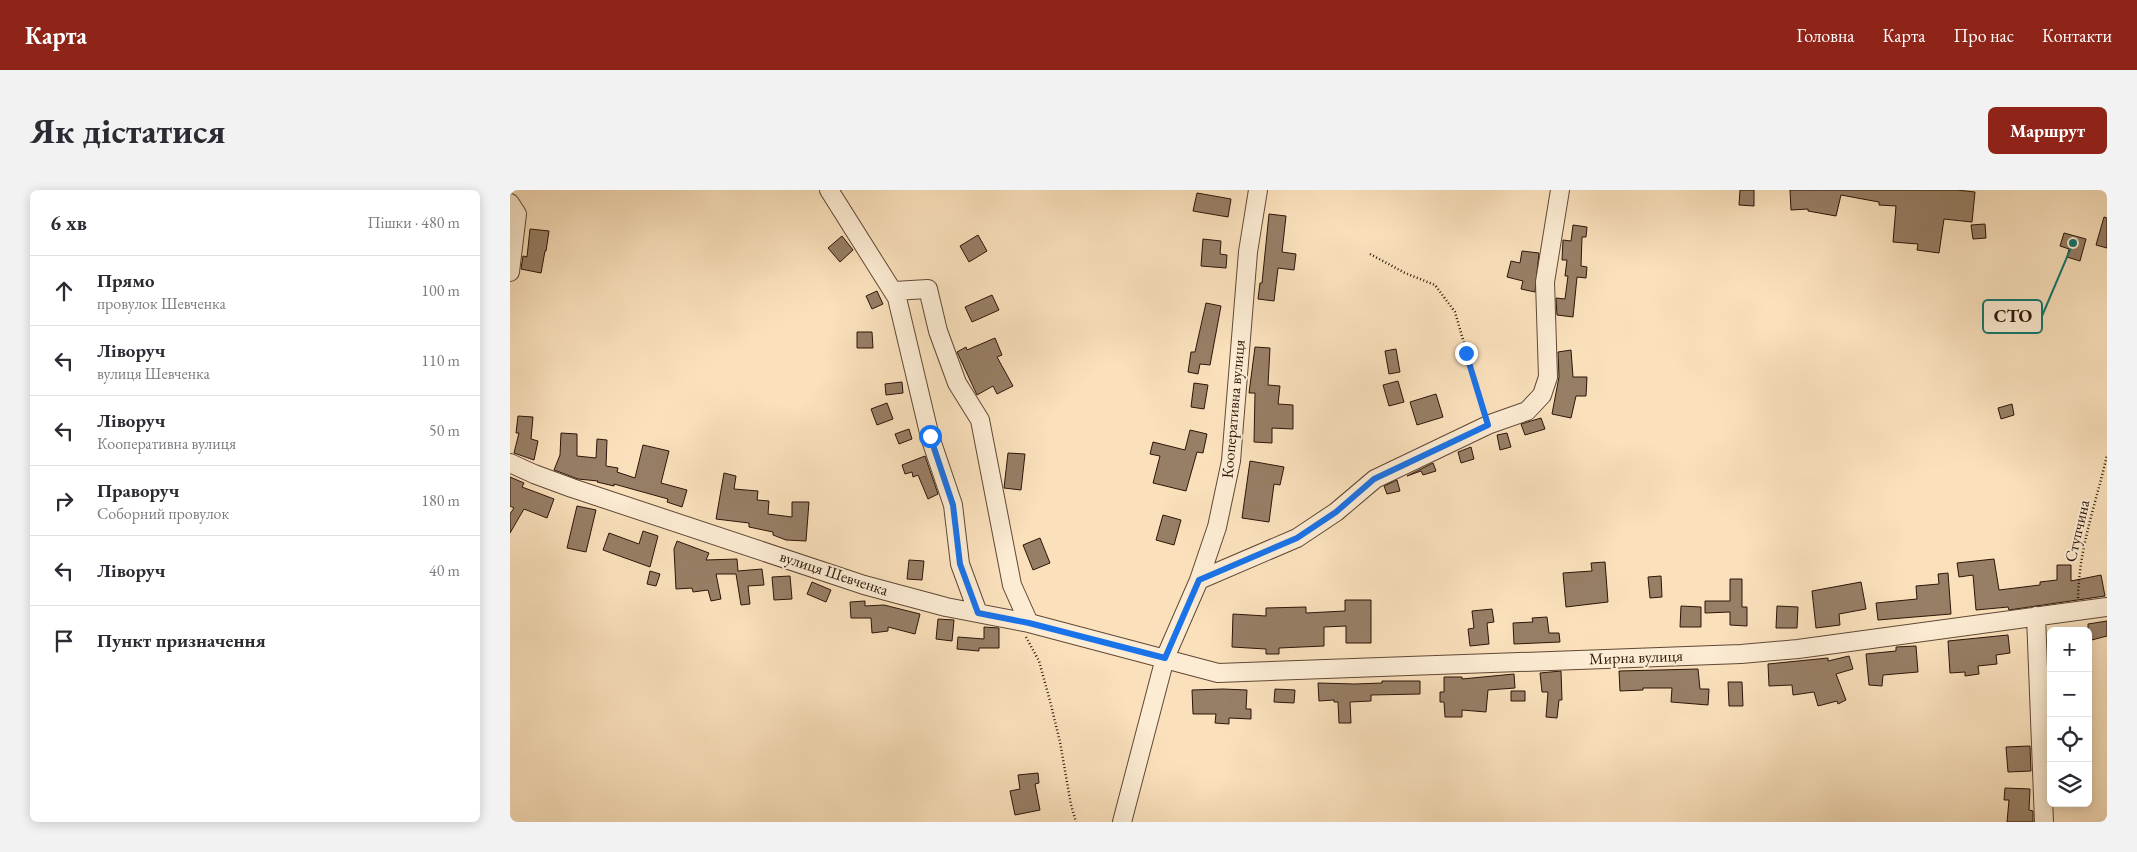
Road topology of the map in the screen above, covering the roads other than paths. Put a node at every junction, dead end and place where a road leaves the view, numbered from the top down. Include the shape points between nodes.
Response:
1 (829, 190) edge
2 (1258, 190) edge
3 (1560, 190) edge
4 (510, 204) edge
5 (510, 272) edge
6 (894, 291) junction
7 (510, 463) edge
8 (1199, 580) junction
9 (2107, 607) edge
10 (978, 613) junction
11 (2036, 616) junction
12 (1021, 621) junction
13 (1165, 658) junction
14 (1122, 822) edge
15 (2044, 822) edge

1 - 6 street
2 - 8 street, Кооперативна вулиця via 1248,252 1231,461 1217,527
3 - 8 street via 1545,282 1548,378 1542,395 1527,411 1488,425 1374,479 1336,512 1297,538
4 - 5 street via 517,214
6 - 10 street via 930,436 953,505 960,564
6 - 12 street via 928,289 938,331 957,383 980,420
7 - 10 street, вулиця Шевченка via 572,488 864,584
8 - 13 street, Кооперативна вулиця
9 - 11 street, Мирна вулиця
10 - 12 street, вулиця Шевченка
11 - 13 street, Мирна вулиця via 1741,654 1218,673
11 - 15 street
12 - 13 street, вулиця Шевченка
13 - 14 street, Кооперативна вулиця

